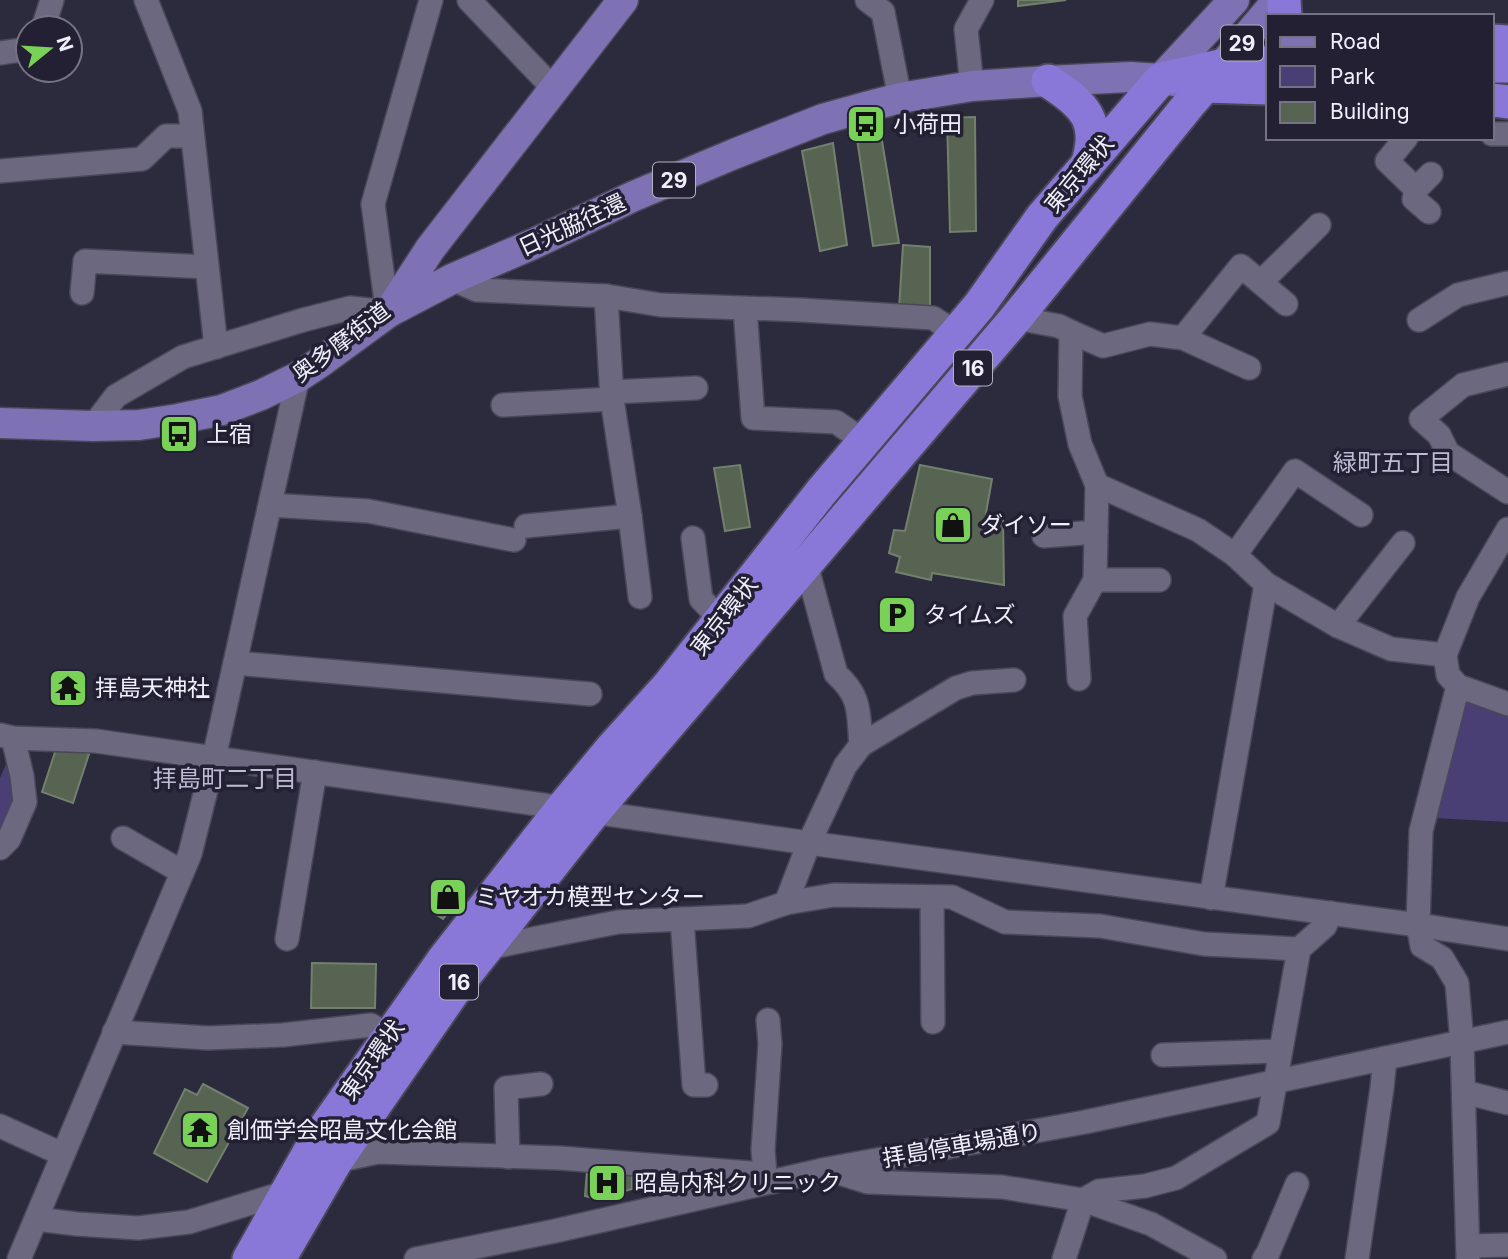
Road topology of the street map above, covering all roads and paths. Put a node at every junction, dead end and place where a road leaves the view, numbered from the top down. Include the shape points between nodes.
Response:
1 (146, 0) edge
2 (431, 0) edge
3 (469, 0) edge
4 (624, 0) edge
5 (867, 0) edge
6 (982, 0) edge
7 (1234, 0) edge
8 (1278, 0) edge
9 (1266, 14) edge
10 (1266, 14) edge
11 (1266, 63) edge
12 (1214, 75) junction
13 (1161, 79) junction
14 (1048, 81) junction
15 (972, 86) junction
16 (1266, 88) edge
17 (554, 89) junction
18 (900, 98) junction
19 (192, 136) junction
20 (1404, 140) edge
21 (1087, 165) junction
22 (0, 171) edge
23 (1429, 212) dead end
24 (1319, 225) dead end
25 (207, 267) junction
26 (452, 279) junction
27 (1261, 282) junction
28 (1508, 283) edge
29 (82, 293) dead end
30 (606, 296) junction
31 (1286, 304) dead end
32 (745, 309) junction
33 (389, 312) junction
34 (1016, 318) junction
35 (1419, 320) dead end
36 (1071, 332) junction
37 (956, 333) junction
38 (1183, 338) junction
39 (216, 347) junction
40 (1249, 368) dead end
41 (1508, 374) edge
42 (298, 377) junction
43 (696, 388) dead end
44 (612, 395) junction
45 (503, 405) dead end
46 (0, 423) edge
47 (93, 426) junction
48 (864, 441) junction
49 (1097, 485) junction
50 (1508, 492) edge
51 (270, 505) junction
52 (1361, 515) dead end
53 (630, 516) junction
54 (1508, 529) edge
55 (1096, 532) junction
56 (1044, 536) dead end
57 (693, 538) dead end
58 (1403, 543) dead end
59 (1235, 555) junction
60 (806, 564) junction
61 (1095, 580) junction
62 (1159, 580) dead end
63 (1266, 584) junction
64 (640, 597) dead end
65 (722, 620) junction
66 (1338, 626) junction
67 (1445, 655) junction
68 (235, 663) junction
69 (1014, 680) dead end
70 (1079, 680) dead end
71 (1458, 686) junction
72 (590, 694) dead end
73 (1508, 704) edge
74 (7, 736) edge
75 (861, 745) junction
76 (214, 758) junction
77 (315, 772) junction
78 (578, 810) junction
79 (123, 838) dead end
80 (809, 843) junction
81 (0, 848) edge
82 (182, 872) junction
83 (932, 897) junction
84 (1211, 898) junction
85 (786, 903) junction
86 (1331, 913) junction
87 (682, 919) junction
88 (1418, 925) junction
89 (287, 939) dead end
90 (1508, 939) edge
91 (487, 948) junction
92 (1299, 949) junction
93 (768, 1020) dead end
94 (933, 1022) dead end
95 (114, 1032) junction
96 (1508, 1032) edge
97 (388, 1036) junction
98 (1462, 1042) junction
99 (1280, 1051) junction
100 (1163, 1055) dead end
101 (1385, 1058) junction
102 (1276, 1082) junction
103 (541, 1084) dead end
104 (706, 1085) dead end
105 (1464, 1092) junction
106 (1508, 1103) edge
107 (0, 1126) edge
108 (62, 1154) junction
109 (508, 1157) junction
110 (336, 1161) junction
111 (827, 1169) junction
112 (768, 1178) junction
113 (1297, 1184) dead end
114 (286, 1192) junction
115 (1083, 1200) junction
116 (36, 1219) junction
117 (1508, 1245) edge
118 (1468, 1253) edge
119 (0, 1256) edge
120 (9, 1259) edge
121 (19, 1259) edge
122 (249, 1259) edge
123 (279, 1259) edge
124 (416, 1259) edge
125 (1064, 1259) edge
126 (1215, 1259) edge
127 (1264, 1259) edge
128 (1357, 1259) edge

1 - 19 street via 190,111
2 - 33 street via 373,204
3 - 17 street
4 - 17 main road, 奥多摩街道 / 29
5 - 18 street via 883,12
6 - 15 street via 966,29
7 - 13 main road, 29
8 - 9 main road, 29
10 - 12 main road, 29
11 - 12 highway via 1251,62
12 - 13 highway
12 - 16 highway
12 - 34 highway, 東京環状 / 16
13 - 14 main road, 日光脇往還 / 29
13 - 21 highway, 東京環状 / 16
14 - 15 main road, 日光脇往還 / 29
14 - 21 highway via 1083,107 1089,117 1093,135
15 - 18 main road, 日光脇往還 / 29
17 - 33 main road, 奥多摩街道 / 29 via 430,249
18 - 26 main road, 日光脇往還 / 29 via 823,119 734,154
19 - 22 street via 166,136 142,159
19 - 25 street
20 - 23 street via 1387,161 1424,182 1414,199
21 - 37 highway, 東京環状 / 16 via 1042,217
24 - 27 street
25 - 29 street via 85,261
25 - 39 street
26 - 30 street via 477,290
26 - 33 main road, 日光脇往還 / 29
27 - 31 street
27 - 38 street via 1241,266
28 - 35 street via 1458,295
30 - 32 street via 661,305
30 - 44 street
32 - 37 street via 933,318
32 - 48 street via 753,418 836,422
33 - 39 street via 350,308
33 - 42 main road, 奥多摩街道 / 29
34 - 36 street
34 - 60 highway, 東京環状 / 16
36 - 38 street via 1103,346 1150,334
36 - 49 street via 1069,396 1080,444
37 - 48 highway, 東京環状 / 16
38 - 40 street
39 - 47 street via 183,357 116,396
41 - 50 street via 1463,385 1421,419 1440,435 1448,453
42 - 47 main road, 奥多摩街道 / 29 via 222,410 139,425
42 - 51 street
43 - 44 street
44 - 45 street
44 - 53 street
46 - 47 main road, 奥多摩街道 / 29
48 - 65 highway, 東京環状 / 16
49 - 55 street
49 - 59 street via 1198,530
51 - 53 street via 369,511 520,533
51 - 68 street
52 - 59 street via 1296,471
53 - 64 street
54 - 67 street via 1468,597
55 - 56 street
55 - 61 street
57 - 65 street via 701,599
58 - 66 street
59 - 63 street
60 - 75 street via 836,674 858,701
60 - 78 highway, 東京環状 / 16
61 - 62 street
61 - 70 street via 1075,616
63 - 66 street
63 - 84 street
65 - 78 highway, 東京環状 / 16 via 612,748
66 - 67 street via 1391,649
67 - 71 street via 1448,675
68 - 72 street
68 - 76 street
69 - 75 street via 956,688
71 - 73 street
71 - 88 street via 1421,831
74 - 76 street via 96,741
74 - 81 street via 22,776 25,802 9,839
75 - 80 street via 845,766
76 - 77 street
76 - 82 street
77 - 78 street
77 - 89 street
78 - 80 street
78 - 91 highway, 東京環状 / 16
78 - 97 highway, 東京環状 / 16 via 444,959
79 - 82 street
80 - 84 street
80 - 85 street
82 - 95 street
83 - 85 street via 834,895
83 - 92 street via 952,897 1005,922 1100,926 1204,944
83 - 94 street
84 - 86 street
85 - 87 street via 748,916
86 - 88 street
86 - 92 street via 1325,926
87 - 91 street via 618,922
87 - 104 street via 694,1085
88 - 90 street
88 - 98 street via 1422,946 1442,958 1457,983
91 - 110 highway, 東京環状 / 16
92 - 99 street
93 - 112 street via 763,1150
95 - 97 street via 208,1038 372,1025
95 - 108 street
96 - 98 street, 拝島停車場通り
97 - 114 highway, 東京環状 / 16
98 - 101 street, 拝島停車場通り
98 - 105 street
99 - 100 street
99 - 102 street
101 - 102 street, 拝島停車場通り
101 - 128 street
102 - 111 street, 拝島停車場通り
102 - 115 street via 1268,1122 1211,1157 1176,1178 1099,1191
103 - 109 street via 506,1088
105 - 106 street
105 - 118 street
107 - 108 street
108 - 116 street
109 - 110 street via 378,1152
109 - 112 street
110 - 123 highway, 東京環状 / 16
111 - 112 street, 拝島停車場通り
111 - 115 street via 868,1182 1002,1186
112 - 124 street, 拝島停車場通り via 555,1231
113 - 127 street
114 - 116 street via 189,1222 138,1228
114 - 122 highway, 東京環状 / 16
115 - 125 street
115 - 126 street via 1151,1224
116 - 121 street
117 - 118 street
119 - 120 street

